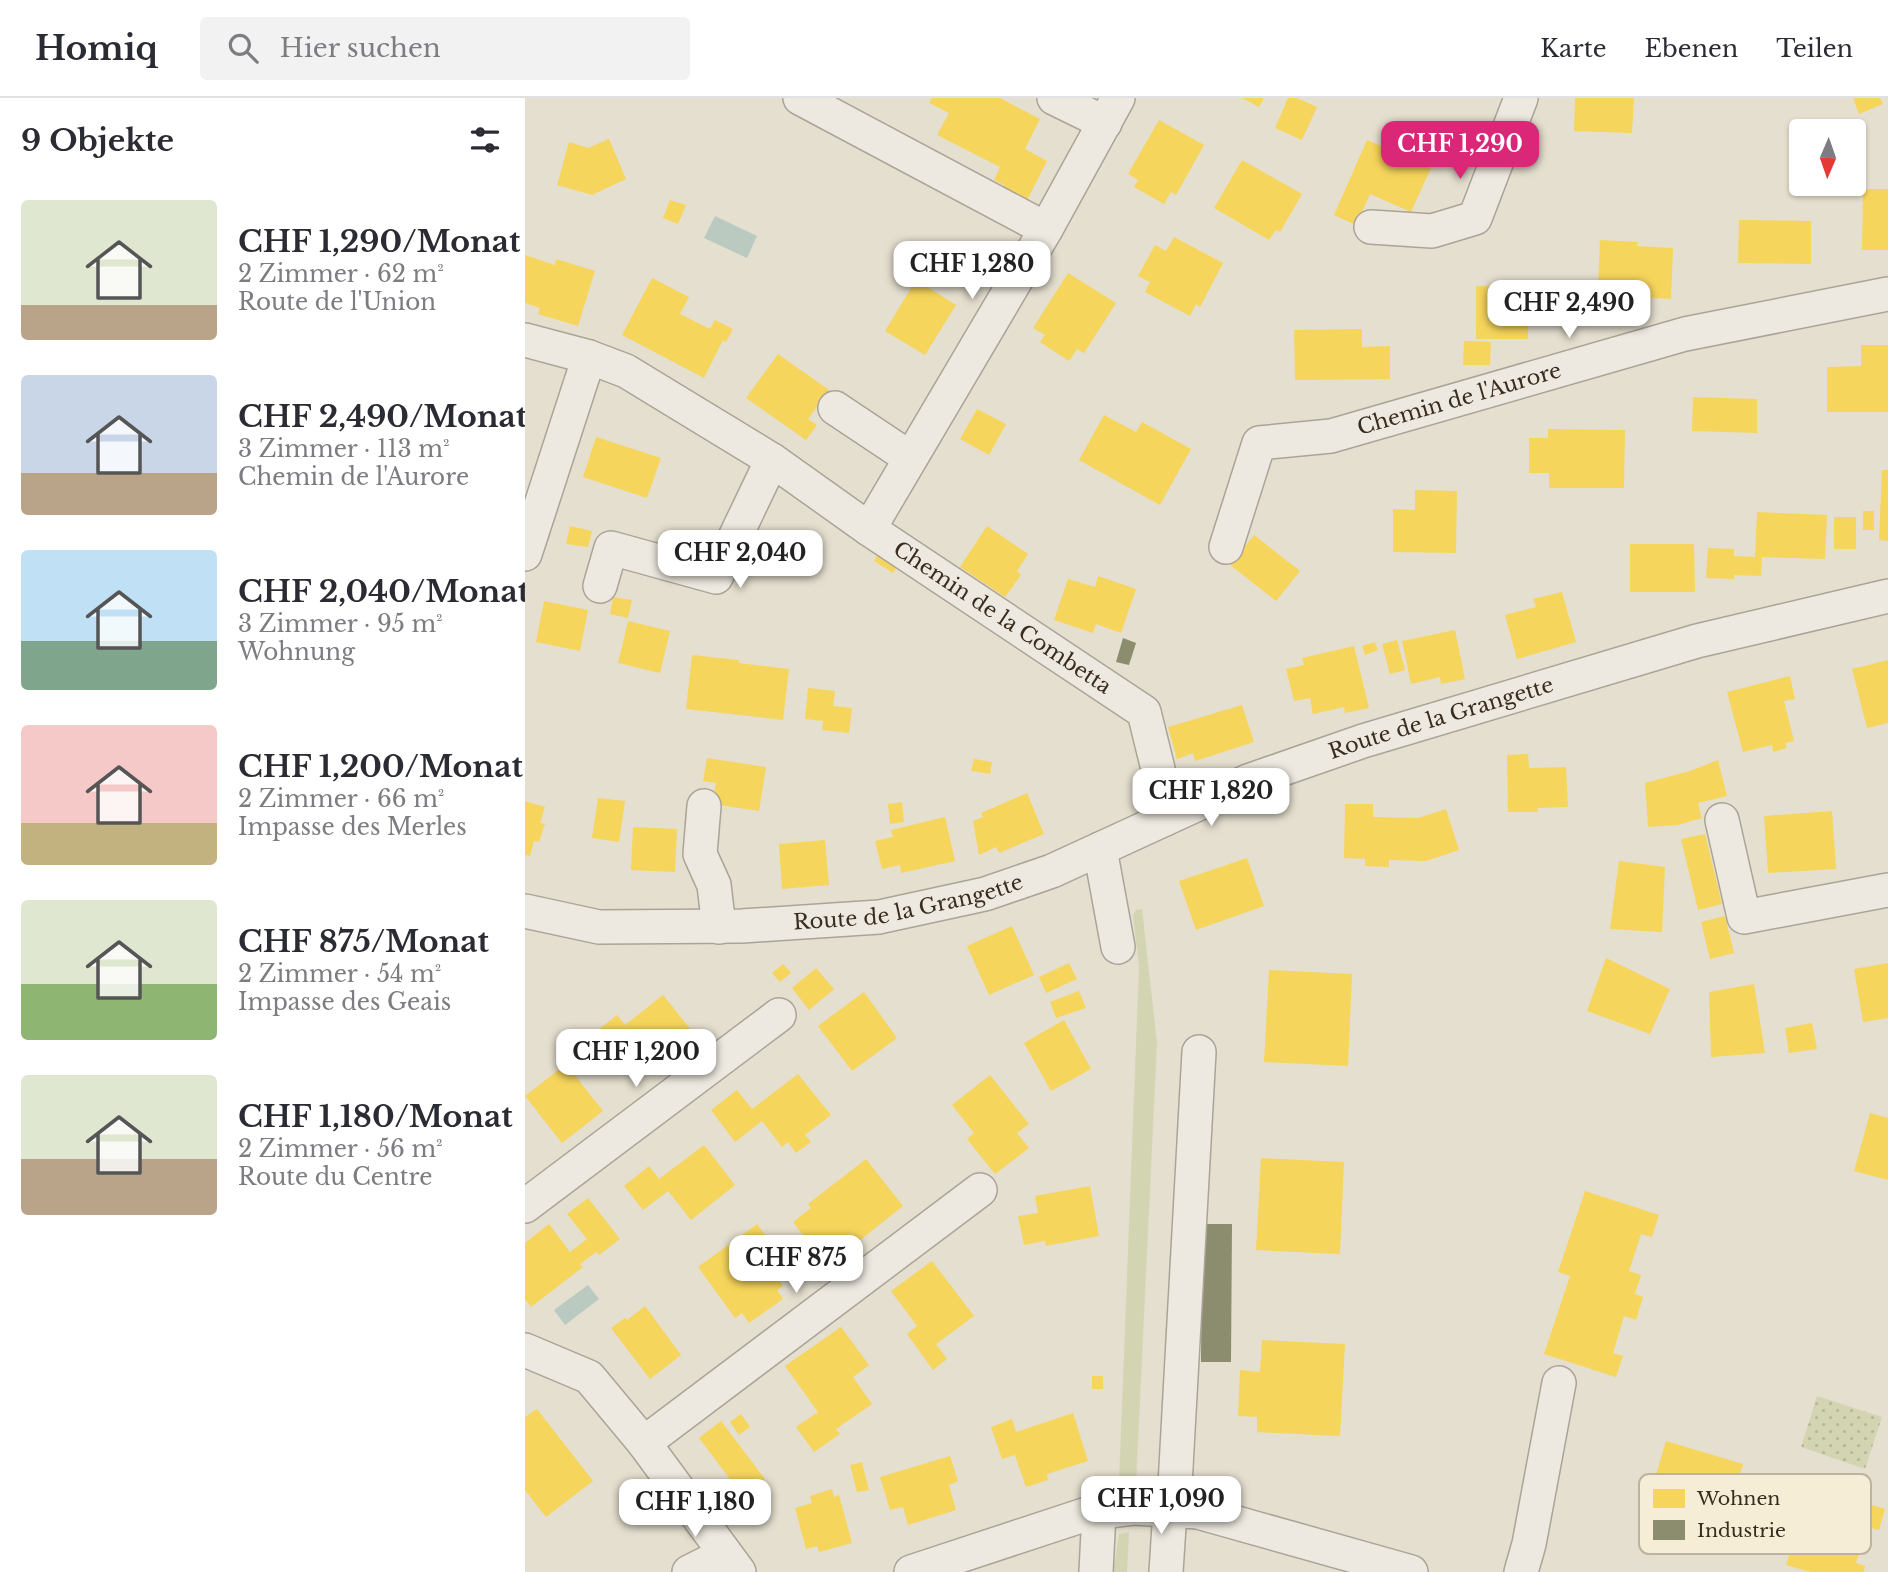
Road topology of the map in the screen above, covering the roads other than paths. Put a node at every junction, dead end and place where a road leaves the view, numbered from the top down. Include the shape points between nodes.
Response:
1 (800, 98) edge
2 (1054, 98) edge
3 (1521, 98) edge
4 (1112, 110) edge
5 (1371, 227) dead end
6 (1047, 229) junction
7 (1888, 294) edge
8 (525, 340) edge
9 (589, 357) junction
10 (835, 408) dead end
11 (910, 458) junction
12 (772, 460) junction
13 (869, 529) junction
14 (1226, 547) dead end
15 (525, 554) edge
16 (600, 586) dead end
17 (1888, 596) edge
18 (704, 806) dead end
19 (1165, 819) junction
20 (1721, 820) dead end
21 (1100, 849) junction
22 (1888, 890) edge
23 (525, 911) edge
24 (719, 927) junction
25 (1118, 947) dead end
26 (779, 1015) dead end
27 (1199, 1052) dead end
28 (980, 1190) dead end
29 (525, 1206) edge
30 (525, 1350) edge
31 (1559, 1382) dead end
32 (644, 1443) junction
33 (1171, 1509) junction
34 (1099, 1512) junction
35 (732, 1563) edge
36 (689, 1572) edge
37 (911, 1572) edge
38 (1096, 1572) edge
39 (1166, 1572) edge
40 (1411, 1572) edge
41 (1521, 1572) edge

1 - 6 street
2 - 4 street
3 - 5 street via 1475,218 1432,231
4 - 6 street
6 - 11 street
7 - 14 street, Chemin de l'Aurore via 1685,334 1331,436 1259,443
8 - 9 street, Chemin de la Combetta
9 - 12 street, Chemin de la Combetta via 626,371
9 - 15 street
10 - 11 street
11 - 13 street
12 - 13 street, Chemin de la Combetta
12 - 16 street via 716,577 611,548
13 - 19 street, Chemin de la Combetta via 1144,712
17 - 19 street, Route de la Grangette via 1697,641 1363,741 1248,781
18 - 24 street via 700,854 713,885
19 - 21 street, Route de la Grangette
20 - 22 street via 1744,917
21 - 24 street, Route de la Grangette via 985,894 880,916
21 - 25 street
23 - 24 street, Route de la Grangette via 599,927
26 - 29 street
27 - 33 street
28 - 32 street
30 - 32 street via 589,1377
31 - 41 street
32 - 35 street
33 - 34 street
33 - 39 street
33 - 40 street via 1199,1512
34 - 37 street
34 - 38 street
35 - 36 street

